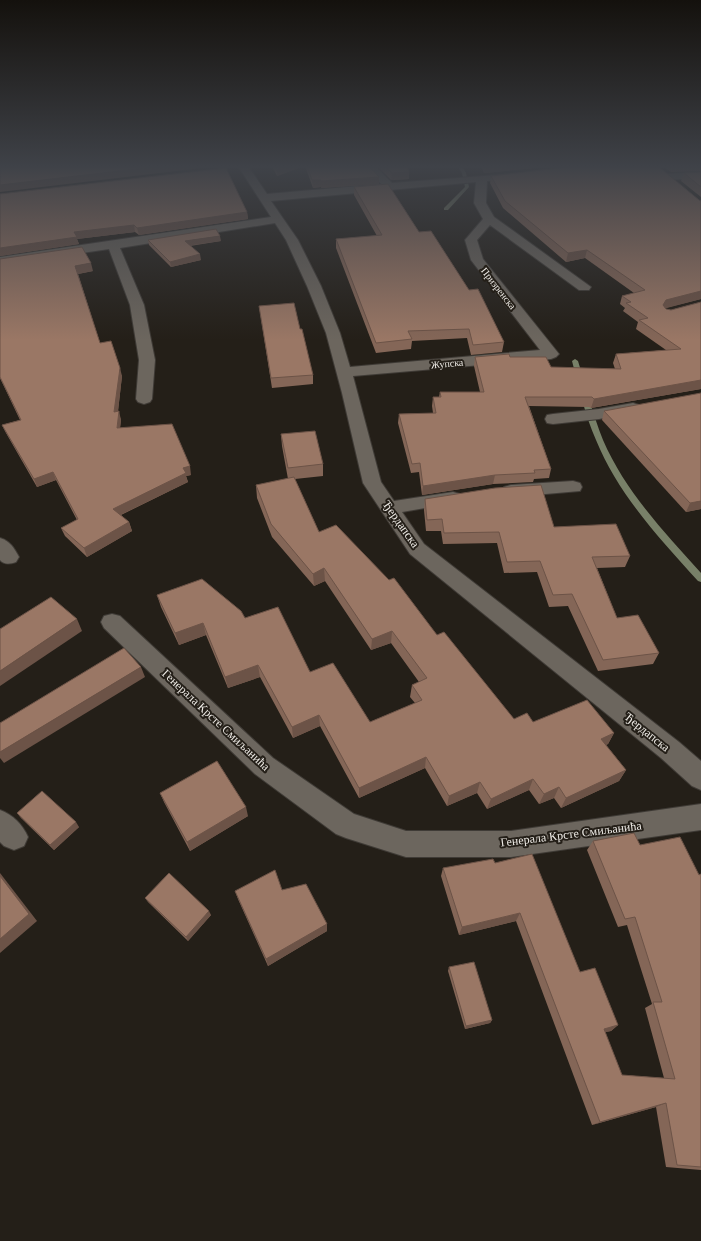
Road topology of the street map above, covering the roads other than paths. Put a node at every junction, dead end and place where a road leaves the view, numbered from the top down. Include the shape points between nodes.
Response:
1 (247, 224) edge
2 (281, 224) edge
3 (485, 224) edge
4 (496, 224) edge
5 (113, 245) junction
6 (0, 261) edge
7 (584, 287) dead end
8 (551, 354) joint
9 (344, 372) junction
10 (144, 399) dead end
11 (650, 405) edge
12 (553, 420) dead end
13 (573, 487) dead end
14 (493, 492) edge
15 (471, 496) edge
16 (389, 508) junction
17 (112, 622) dead end
18 (701, 778) edge
19 (701, 816) edge

1 - 5 street
2 - 9 street, Ђердапска via 314,286 333,333
3 - 8 street, Призренска via 471,240 477,260
4 - 7 street
5 - 6 street
5 - 10 street via 137,304 147,360
8 - 9 street, Жупска
9 - 16 street, Ђердапска via 372,483
11 - 12 street
13 - 14 street
15 - 16 street
16 - 18 street, Ђердапска via 417,549 670,750
17 - 19 street, Генерала Крсте Смиљанића via 264,766 346,825 406,844 510,844

